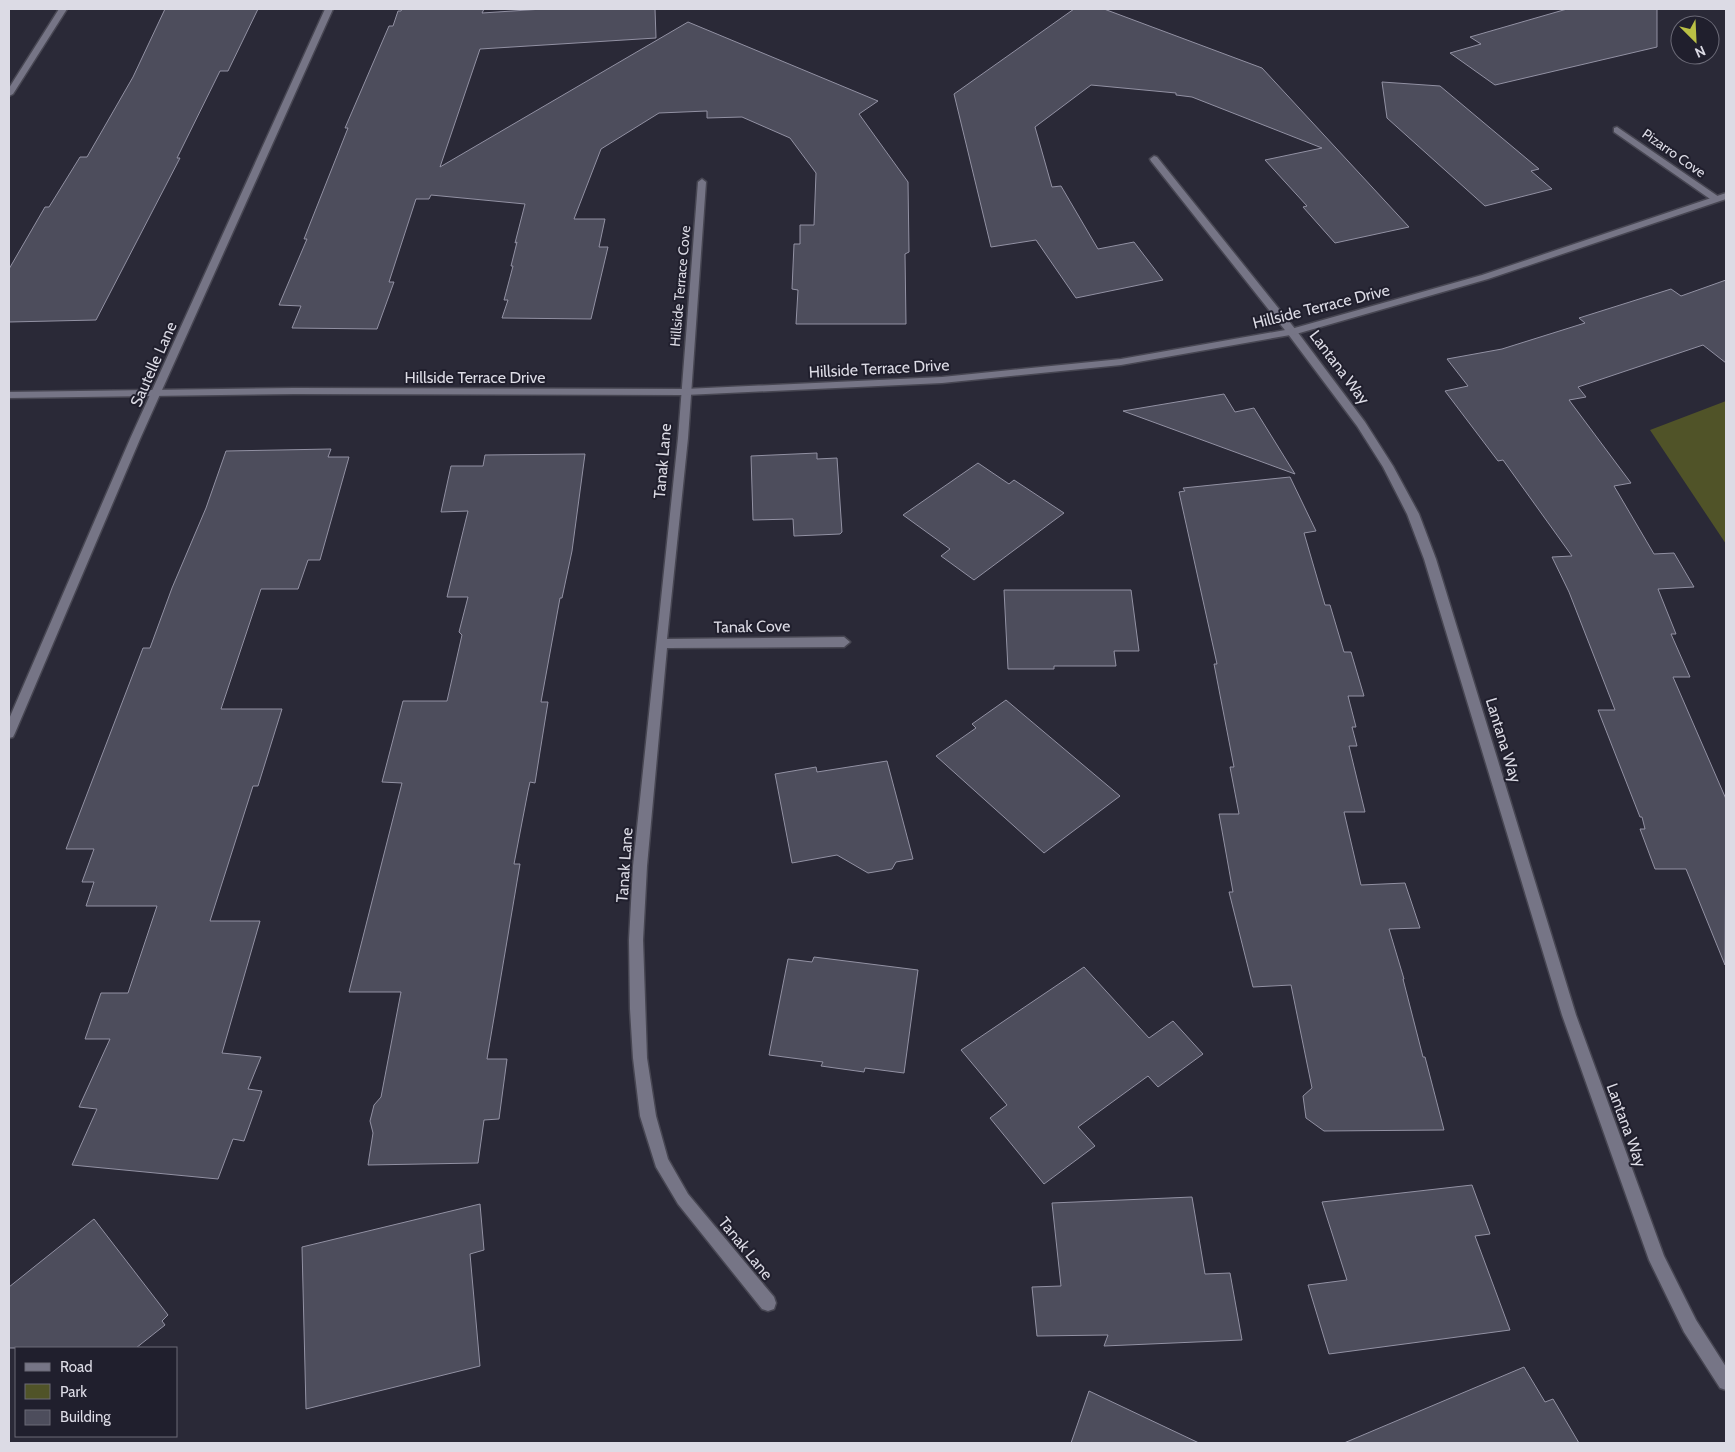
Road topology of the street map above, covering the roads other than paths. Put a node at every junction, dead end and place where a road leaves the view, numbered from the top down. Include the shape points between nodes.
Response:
1 (63, 9) edge
2 (329, 9) edge
3 (9, 94) edge
4 (1617, 130) dead end
5 (1154, 159) dead end
6 (702, 182) dead end
7 (1726, 196) edge
8 (1716, 199) junction
9 (1292, 332) junction
10 (156, 392) junction
11 (685, 392) junction
12 (9, 395) edge
13 (844, 642) dead end
14 (661, 644) junction
15 (9, 733) edge
16 (768, 1303) dead end
17 (1726, 1382) edge

1 - 3 street
2 - 10 street, Sautelle Lane
4 - 8 street, Pizarro Cove
5 - 9 street, Lantana Way
6 - 11 street, Hillside Terrace Cove
7 - 8 street, Hillside Terrace Drive
8 - 9 street, Hillside Terrace Drive via 1485,277
9 - 11 street, Hillside Terrace Drive via 1121,362 942,380
9 - 17 street, Lantana Way via 1361,424 1413,514 1464,668 1572,1024 1657,1260 1690,1326
10 - 11 street, Hillside Terrace Drive
10 - 12 street, Hillside Terrace Drive
10 - 15 street, Sautelle Lane
11 - 14 street, Tanak Lane
13 - 14 street, Tanak Cove
14 - 16 street, Tanak Lane via 636,940 640,1048 648,1116 661,1162 683,1199

